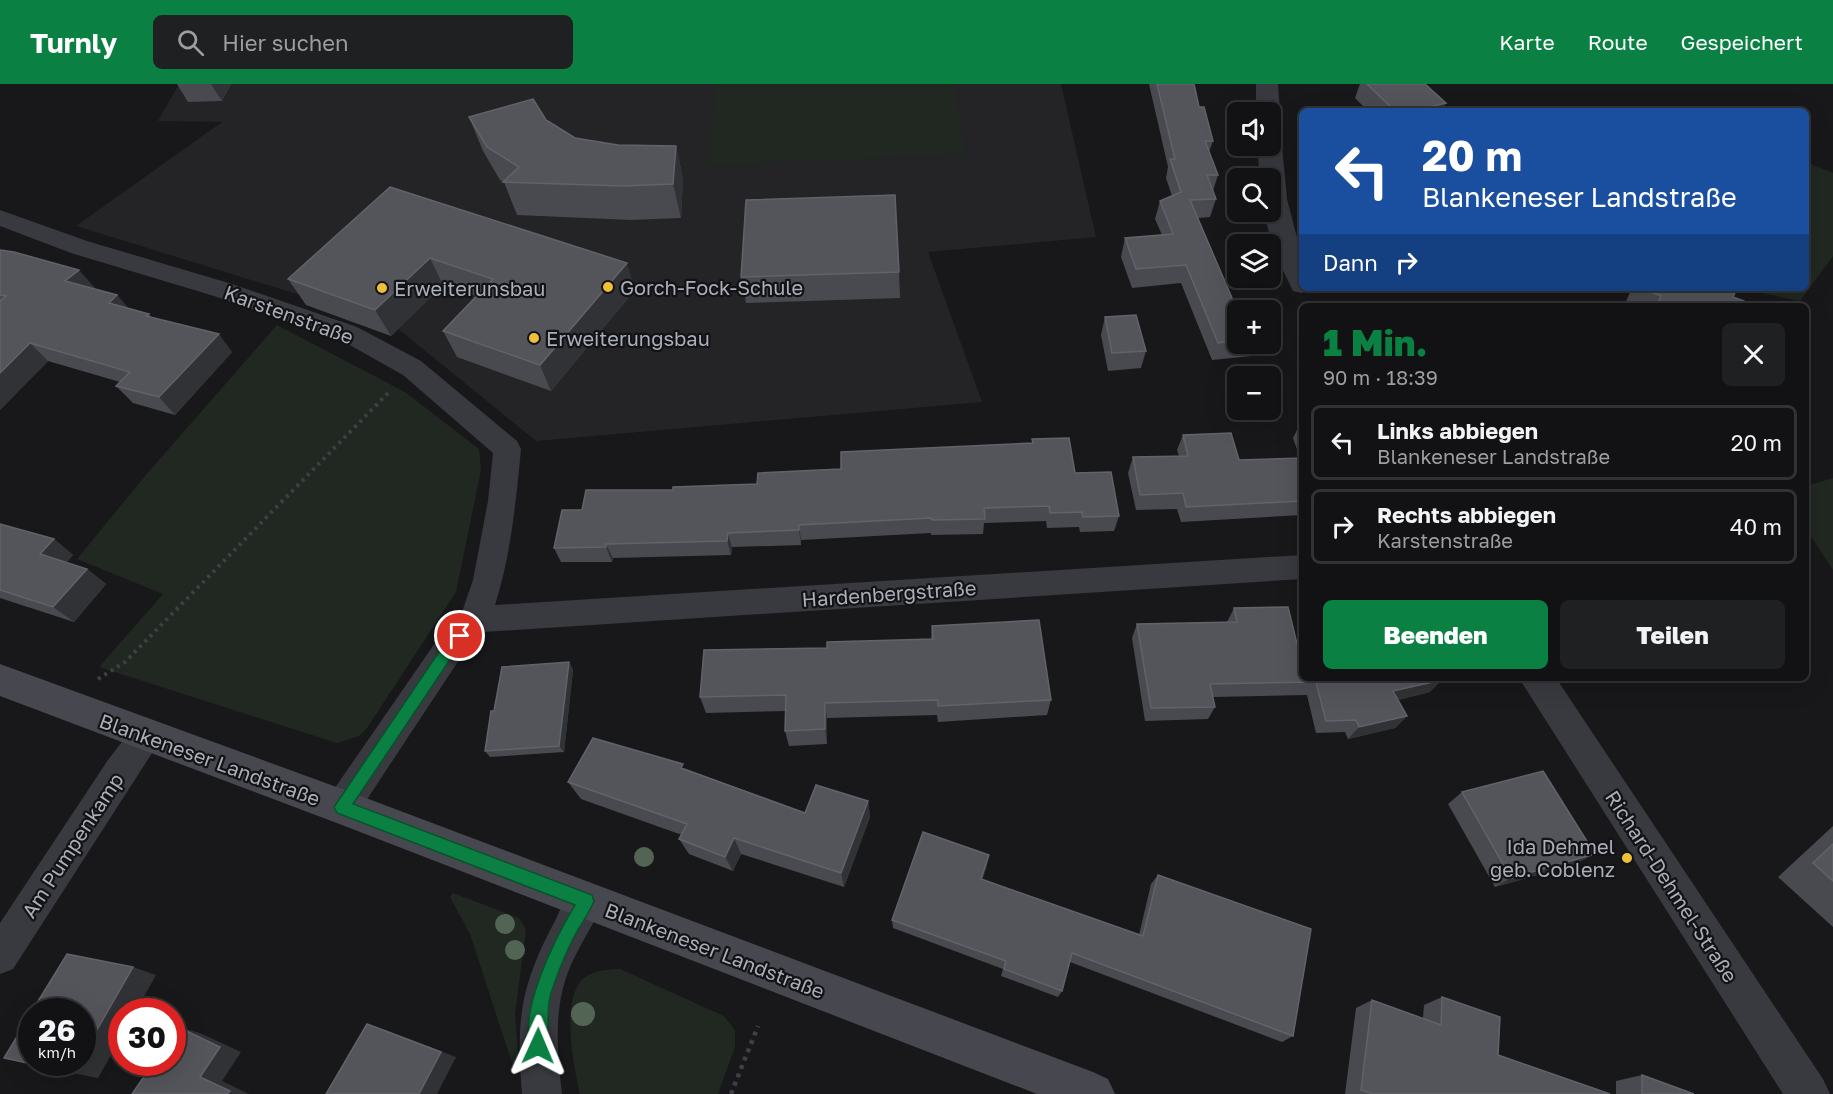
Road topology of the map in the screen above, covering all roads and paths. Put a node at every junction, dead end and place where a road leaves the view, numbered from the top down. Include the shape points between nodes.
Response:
1 (1268, 84) edge
2 (1268, 102) edge
3 (1270, 156) edge
4 (0, 218) edge
5 (1299, 279) edge
6 (412, 368) junction
7 (1299, 567) edge
8 (475, 619) junction
9 (100, 677) dead end
10 (0, 680) edge
11 (1538, 681) edge
12 (147, 736) junction
13 (342, 807) junction
14 (586, 901) junction
15 (0, 956) edge
16 (758, 1026) dead end
17 (542, 1094) edge
18 (731, 1094) edge
19 (1093, 1094) edge
20 (1808, 1094) edge

1 - 2 street
3 - 5 street via 1280,227
4 - 6 street, Karstenstraße via 348,333
6 - 8 street, Karstenstraße via 507,449 488,580
6 - 9 path via 125,662
7 - 8 street, Hardenbergstraße
8 - 13 street, Karstenstraße via 446,653
10 - 12 main road, Blankeneser Landstraße
11 - 20 street, Richard-Dehmel-Straße
12 - 13 main road, Blankeneser Landstraße
12 - 15 street, Am Pumpenkamp via 120,771
13 - 14 main road, Blankeneser Landstraße
14 - 17 street via 568,932 542,995 538,1028
14 - 19 main road, Blankeneser Landstraße
16 - 18 path

